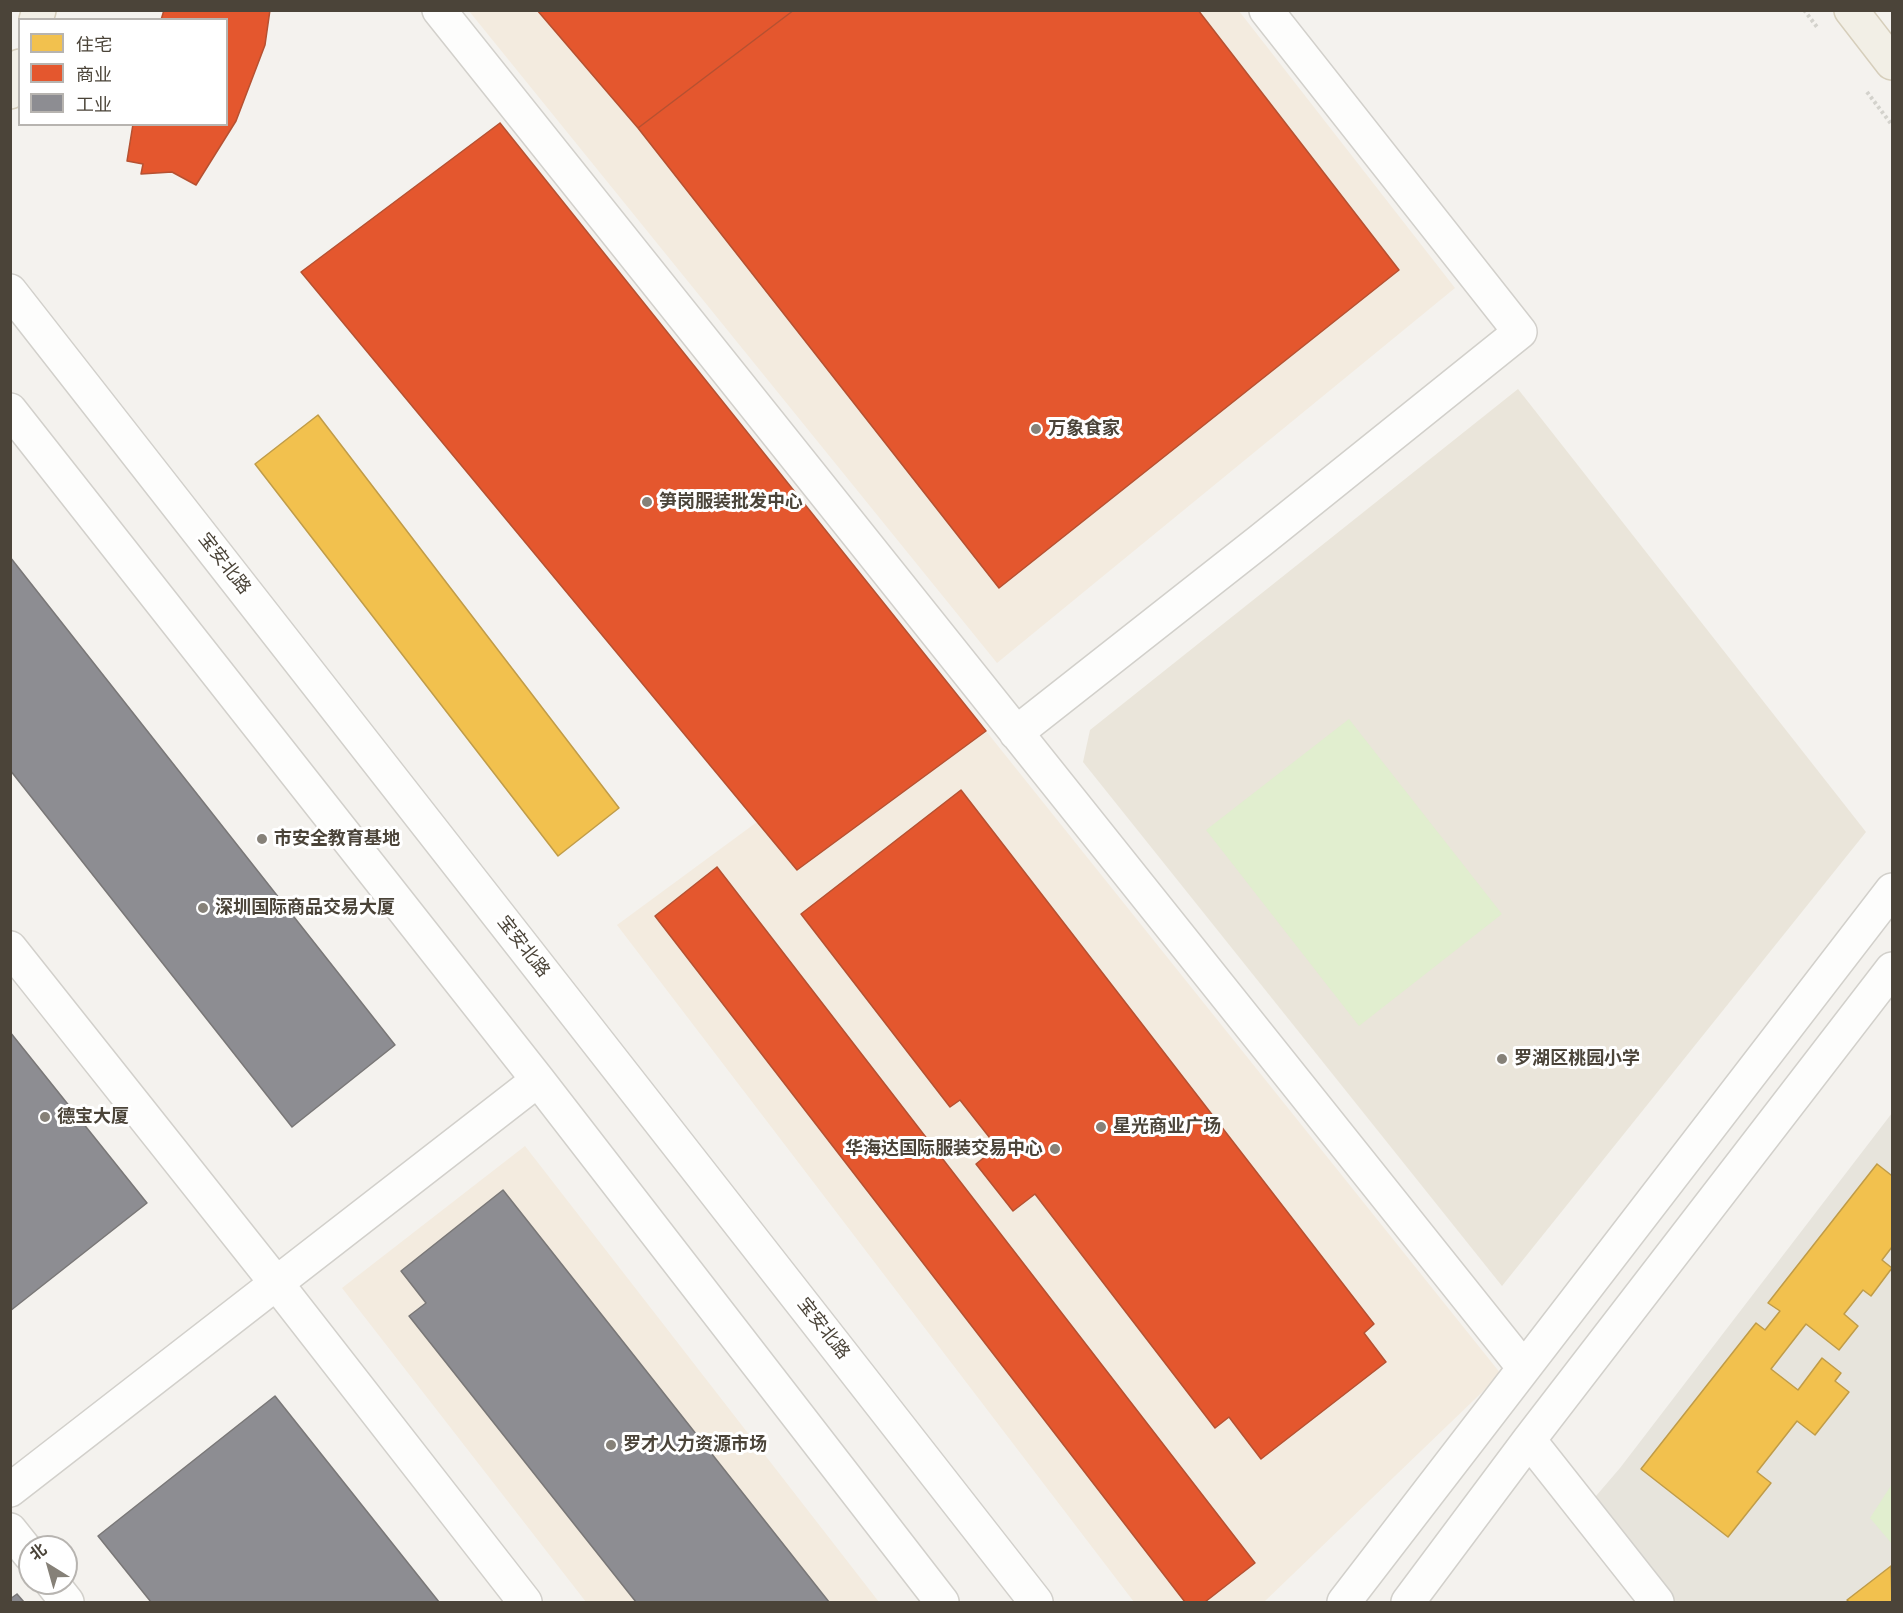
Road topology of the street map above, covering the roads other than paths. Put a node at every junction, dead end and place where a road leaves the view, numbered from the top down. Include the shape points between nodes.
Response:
1 (439, 10) edge
2 (1266, 10) edge
3 (1851, 10) edge
4 (1893, 63) edge
5 (18, 71) edge
6 (10, 92) edge
7 (10, 291) edge
8 (10, 410) edge
9 (1016, 733) junction
10 (1893, 890) edge
11 (10, 948) edge
12 (1893, 969) edge
13 (538, 1080) junction
14 (277, 1284) junction
15 (1524, 1368) junction
16 (1529, 1440) junction
17 (10, 1490) edge
18 (525, 1602) edge
19 (942, 1602) edge
20 (1036, 1602) edge
21 (1344, 1602) edge
22 (1408, 1602) edge
23 (1657, 1602) edge

1 - 9 street
2 - 9 street via 1520,332
3 - 4 main road
5 - 6 main road
7 - 20 street, 宝安北路
8 - 13 street
9 - 15 street
10 - 15 street
11 - 14 street
12 - 16 street
13 - 14 street
13 - 19 street
14 - 17 street
14 - 18 street
15 - 21 street
16 - 22 street
16 - 23 street

